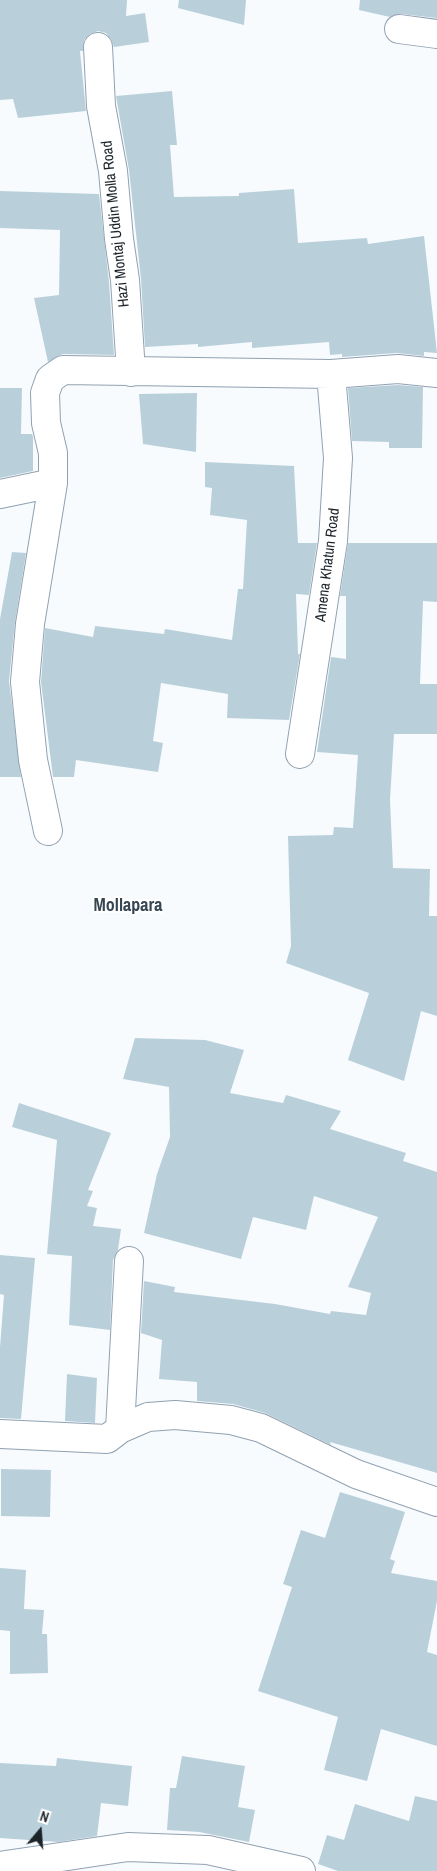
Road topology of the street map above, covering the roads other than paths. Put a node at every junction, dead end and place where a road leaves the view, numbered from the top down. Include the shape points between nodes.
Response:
1 (399, 29) dead end
2 (437, 34) edge
3 (98, 47) dead end
4 (131, 372) junction
5 (437, 373) edge
6 (331, 374) junction
7 (52, 483) junction
8 (0, 494) edge
9 (300, 754) dead end
10 (48, 831) dead end
11 (129, 1261) dead end
12 (120, 1429) junction
13 (0, 1434) edge
14 (437, 1502) edge
15 (0, 1866) edge
16 (301, 1871) edge

1 - 2 street
3 - 4 street, Hazi Montaj Uddin Molla Road via 101,106 113,171 125,280
4 - 6 street
4 - 7 street via 64,370 50,379 45,393 46,423 53,453
5 - 6 street via 398,369
6 - 9 street, Amena Khatun Road via 338,458 334,540
7 - 8 street
7 - 10 street via 30,624 25,682 33,760
11 - 12 street
12 - 13 street via 108,1439
12 - 14 street via 148,1417 175,1415 231,1420 261,1428 356,1474
15 - 16 street via 128,1847 208,1850

